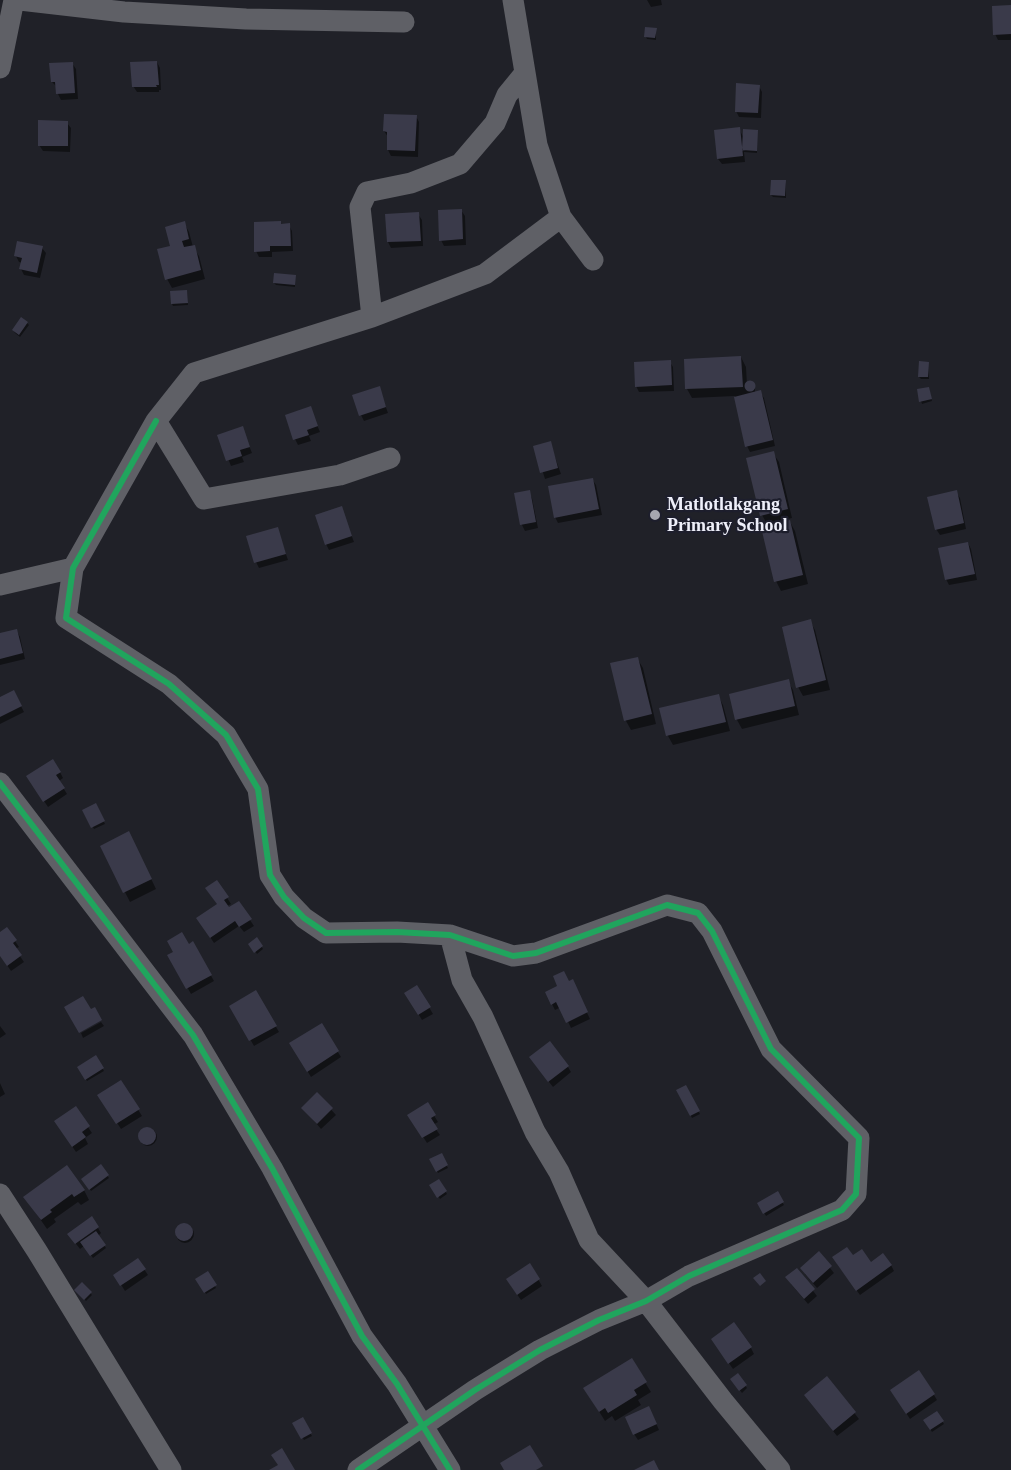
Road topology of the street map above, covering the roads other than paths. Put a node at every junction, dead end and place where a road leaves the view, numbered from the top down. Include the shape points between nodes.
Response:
1 (14, 0) edge
2 (20, 0) edge
3 (513, 0) edge
4 (404, 22) dead end
5 (0, 68) edge
6 (525, 73) junction
7 (561, 217) junction
8 (592, 260) dead end
9 (372, 317) junction
10 (156, 422) junction
11 (390, 458) dead end
12 (73, 568) junction
13 (0, 585) edge
14 (0, 783) edge
15 (450, 935) junction
16 (0, 1194) edge
17 (646, 1301) junction
18 (422, 1426) junction
19 (171, 1470) edge
20 (358, 1470) edge
21 (450, 1470) edge
22 (780, 1470) edge

1 - 5 street
2 - 4 street via 124,12 246,19
3 - 6 street
6 - 7 street via 537,144
6 - 9 street via 507,95 495,123 460,164 411,183 367,192 360,207
7 - 8 street
7 - 9 street via 485,274
9 - 10 street via 194,373
10 - 11 street via 204,499 340,475
10 - 12 street
12 - 13 street
12 - 15 street via 66,618 169,684 226,735 258,789 270,875 304,918 326,933
14 - 18 street via 193,1035 272,1168 362,1336
15 - 17 street via 462,980 589,1240
15 - 17 street via 513,956 536,953 668,905 698,913 712,931 771,1049 860,1138 856,1194 842,1210 688,1276
16 - 19 street
17 - 18 street via 540,1350
17 - 22 street
18 - 20 street
18 - 21 street

